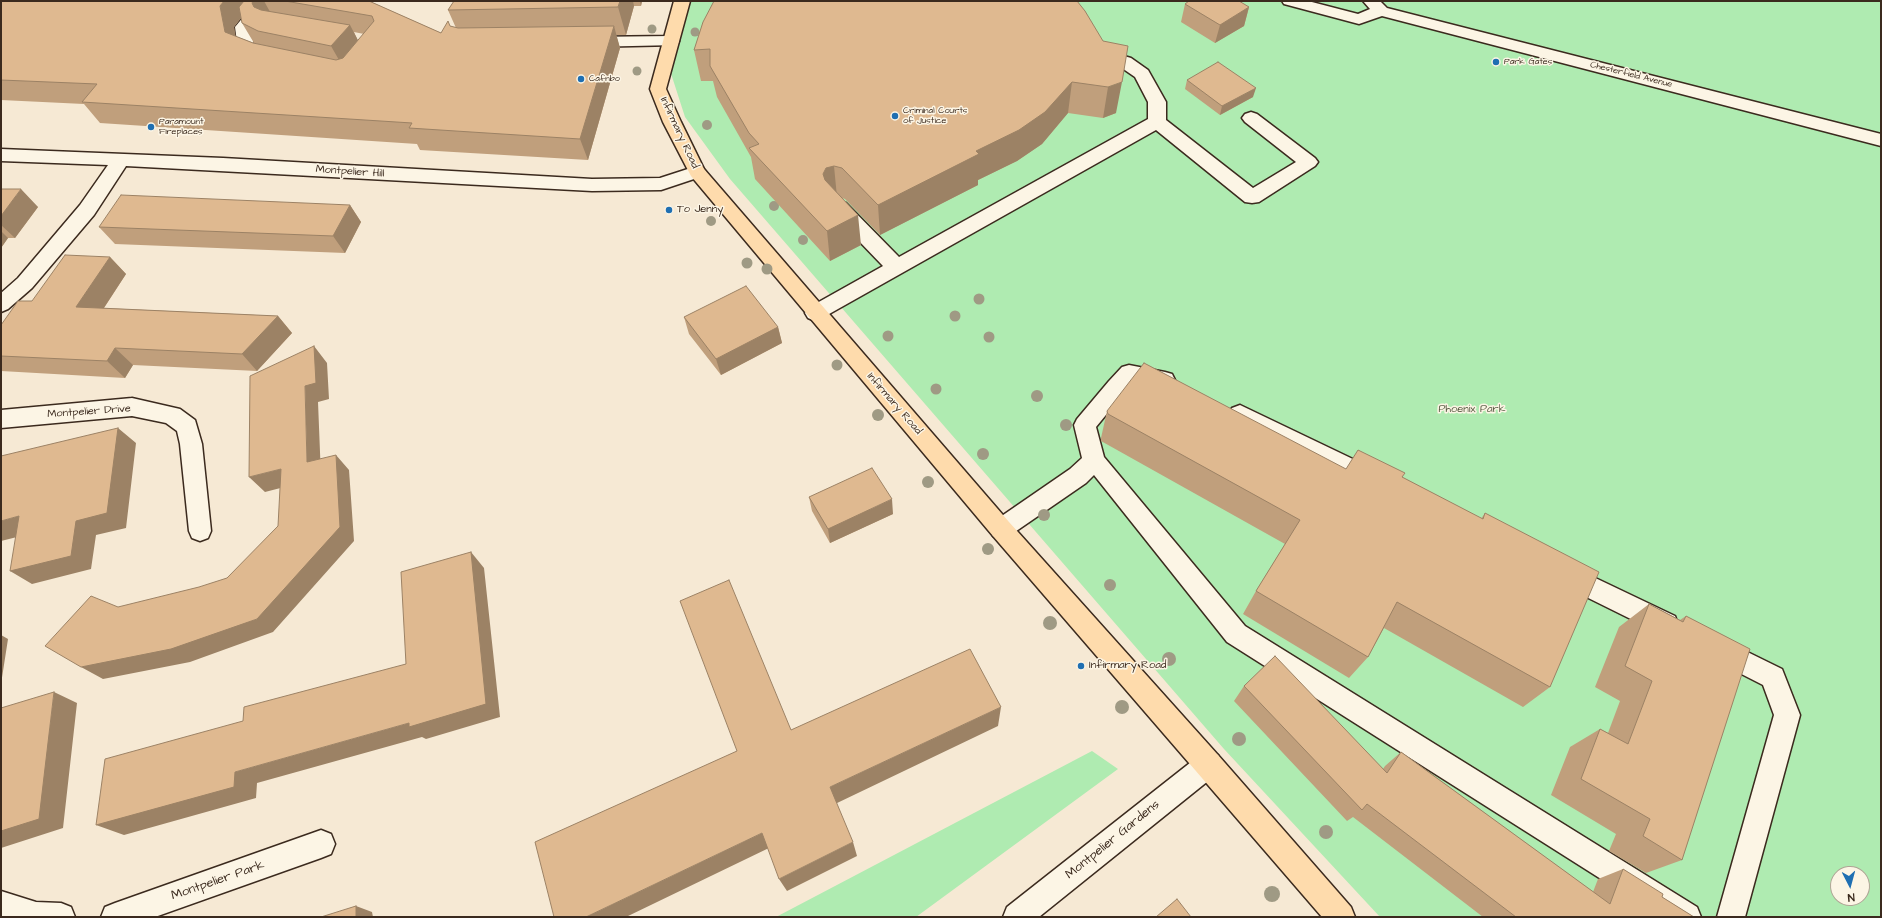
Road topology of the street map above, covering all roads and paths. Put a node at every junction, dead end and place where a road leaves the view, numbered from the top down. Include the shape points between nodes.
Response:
1 (326, 1) edge
2 (682, 1) edge
3 (1290, 1) edge
4 (1379, 4) edge
5 (1088, 38) edge
6 (671, 41) junction
7 (570, 42) edge
8 (281, 61) edge
9 (1251, 118) dead end
10 (1157, 122) junction
11 (1881, 140) edge
12 (1, 155) edge
13 (121, 160) junction
14 (697, 172) junction
15 (837, 205) edge
16 (897, 268) junction
17 (1, 304) edge
18 (815, 313) junction
19 (1179, 384) edge
20 (1218, 403) edge
21 (1, 419) edge
22 (1099, 466) junction
23 (1396, 491) edge
24 (1001, 529) junction
25 (200, 531) dead end
26 (1545, 565) edge
27 (1209, 764) junction
28 (321, 844) dead end
29 (1, 905) edge
30 (61, 917) edge
31 (115, 917) edge
32 (1017, 917) edge
33 (1341, 917) edge
34 (1687, 917) edge
35 (1731, 917) edge

1 - 8 street via 256,12 243,27 246,49
2 - 6 main road, Infirmary Road
3 - 4 street, Chesterfield Avenue via 1359,19
4 - 11 street, Chesterfield Avenue
5 - 10 street via 1104,56 1125,62 1142,74 1157,102
6 - 7 street
6 - 14 main road, Infirmary Road via 658,89
9 - 10 street via 1309,162 1252,197
10 - 16 street
12 - 13 street, Montpelier Hill
13 - 14 street, Montpelier Hill via 592,185 661,184
13 - 17 street via 87,210 25,282
14 - 18 main road, Infirmary Road
15 - 16 street
16 - 18 street
18 - 24 main road, Infirmary Road
19 - 22 street via 1129,372 1086,425
20 - 23 street
21 - 25 street, Montpelier Drive via 132,407 172,415 187,426
22 - 24 street via 1078,476
22 - 34 street via 1236,634
24 - 27 main road, Infirmary Road
26 - 35 street via 1773,677 1787,715
27 - 32 street, Montpelier Gardens
27 - 33 main road, Infirmary Road
28 - 31 street, Montpelier Park
29 - 30 street via 36,916

